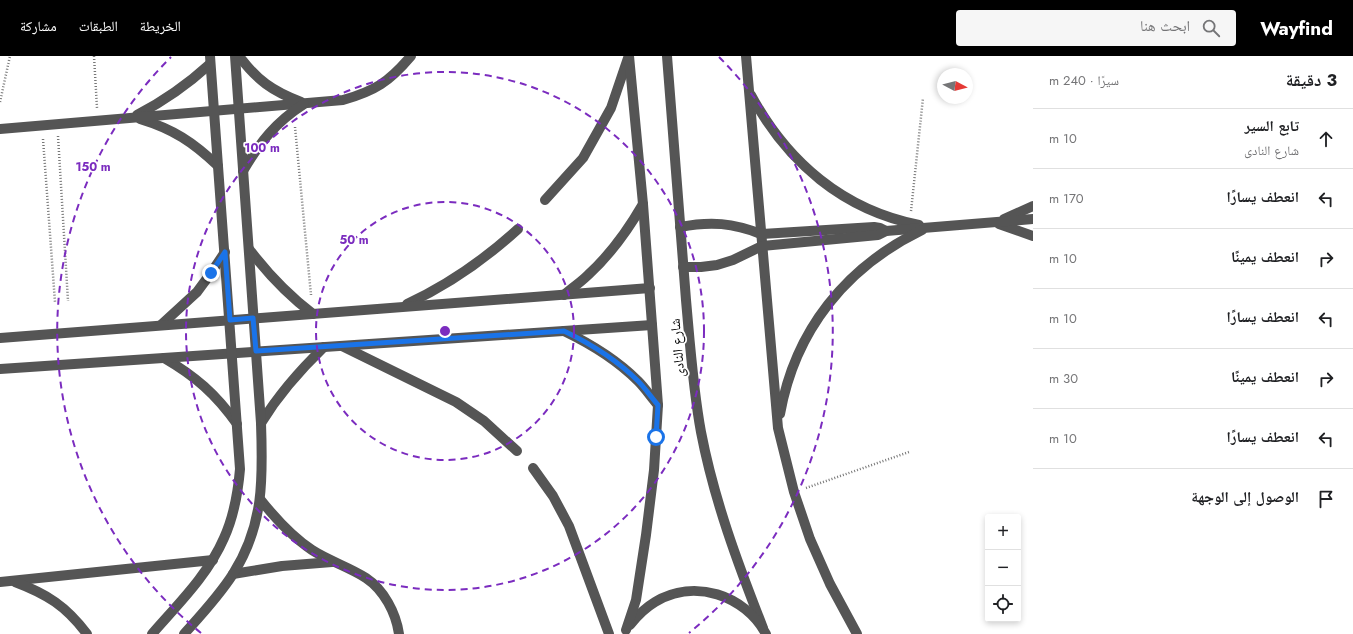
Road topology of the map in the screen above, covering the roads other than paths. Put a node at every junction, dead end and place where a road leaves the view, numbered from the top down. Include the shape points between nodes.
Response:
1 (235, 56) edge
2 (239, 56) edge
3 (410, 56) edge
4 (629, 56) edge
5 (667, 56) edge
6 (746, 56) edge
7 (210, 60) edge
8 (749, 91) junction
9 (305, 103) junction
10 (239, 108) junction
11 (214, 111) junction
12 (134, 117) junction
13 (0, 129) edge
14 (218, 166) junction
15 (243, 171) junction
16 (545, 200) dead end
17 (643, 204) junction
18 (1033, 206) edge
19 (1033, 219) edge
20 (995, 222) junction
21 (680, 227) junction
22 (929, 227) junction
23 (518, 229) dead end
24 (886, 231) junction
25 (761, 234) junction
26 (1033, 236) edge
27 (762, 246) junction
28 (248, 248) junction
29 (225, 252) junction
30 (683, 267) junction
31 (650, 288) junction
32 (564, 294) junction
33 (401, 307) junction
34 (313, 314) junction
35 (253, 318) junction
36 (230, 320) junction
37 (652, 325) junction
38 (161, 326) junction
39 (564, 331) junction
40 (0, 338) edge
41 (342, 346) junction
42 (324, 347) junction
43 (256, 351) junction
44 (232, 353) junction
45 (164, 358) junction
46 (0, 369) edge
47 (658, 405) junction
48 (261, 423) junction
49 (237, 424) junction
50 (778, 428) junction
51 (517, 451) dead end
52 (533, 468) dead end
53 (260, 499) junction
54 (213, 560) junction
55 (332, 562) junction
56 (233, 574) junction
57 (11, 581) junction
58 (0, 582) edge
59 (765, 631) edge
60 (625, 632) edge
61 (87, 634) edge
62 (152, 634) edge
63 (184, 634) edge
64 (399, 634) edge
65 (609, 634) edge
66 (857, 634) edge

1 - 10 street
2 - 9 street via 265,84 284,96
3 - 9 street via 399,70 382,84 363,94 343,100
4 - 16 street via 611,108 583,158
4 - 17 street, شارع النادى
5 - 21 street, شارع النادى
6 - 8 street
7 - 11 street
7 - 12 street via 193,80
8 - 22 street via 777,137 815,176 860,205 884,216
8 - 25 street
9 - 10 street
9 - 15 street via 278,123 264,138
10 - 11 street
10 - 15 street
11 - 12 street
11 - 14 street
12 - 13 street
12 - 14 street via 158,124 180,135
14 - 29 street
15 - 28 street
17 - 31 street, شارع النادى
17 - 32 street via 628,230 609,254 588,276
18 - 20 street
19 - 20 street
20 - 22 street
20 - 26 street
21 - 25 street via 697,223 730,224
21 - 30 street, شارع النادى
22 - 24 street
22 - 50 street via 902,240 878,256 855,274 835,295 817,319 794,364 783,399
23 - 33 street via 463,273
24 - 25 street via 874,227
24 - 27 street via 875,236
25 - 27 street
27 - 30 street via 743,256 717,264
27 - 50 street
28 - 34 street via 278,284
28 - 35 street
29 - 36 street
29 - 38 street via 197,292
30 - 59 street, شارع النادى via 695,400 701,434 727,532
31 - 32 street
31 - 37 street, شارع النادى
32 - 33 street
33 - 34 street
34 - 35 street
35 - 36 street
35 - 43 street
36 - 38 street
36 - 44 street
37 - 39 street
37 - 47 street, شارع النادى
38 - 40 street
39 - 41 street
39 - 47 street via 591,344 616,361 638,381
41 - 42 street
41 - 51 street via 456,402 484,421
42 - 43 street
42 - 48 street via 289,382
43 - 44 street
43 - 48 street
44 - 45 street
44 - 49 street
45 - 46 street
45 - 49 street via 205,386 223,404
47 - 60 street, شارع النادى via 645,542 636,600
48 - 53 street
49 - 54 street via 240,470 238,493 224,539
50 - 66 street via 794,492 810,539 830,584
52 - 65 street via 569,526
53 - 55 street via 292,535
53 - 56 street via 251,538
54 - 57 street
54 - 62 street
55 - 56 street via 282,566
55 - 64 street via 366,578 382,593 393,612
56 - 63 street
57 - 58 street
57 - 61 street via 35,589 56,602 75,618
59 - 60 street via 750,612 733,600 714,593 694,591 674,594 655,602 639,614

